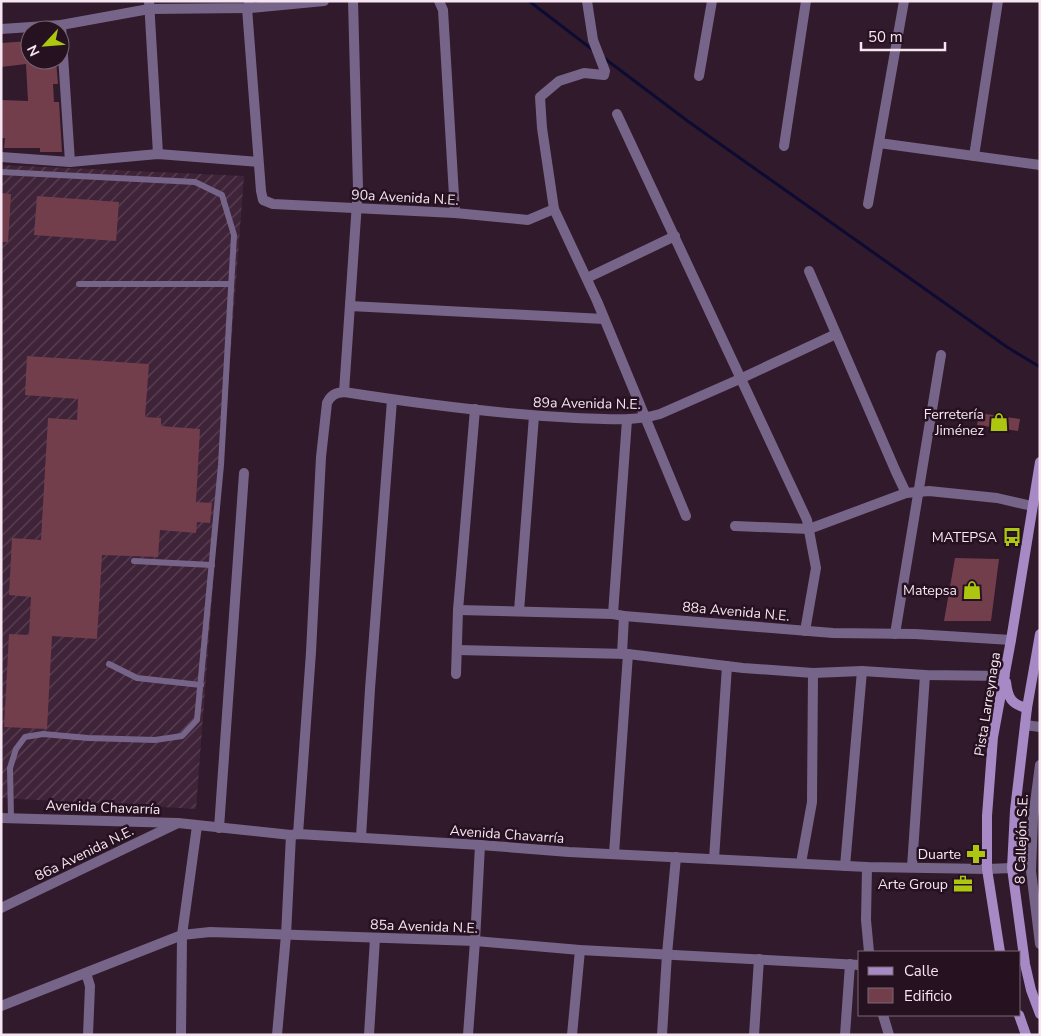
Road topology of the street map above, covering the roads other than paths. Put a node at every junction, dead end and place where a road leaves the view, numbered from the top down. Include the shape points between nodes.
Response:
1 (324, 1) edge
2 (353, 1) edge
3 (439, 1) edge
4 (587, 1) edge
5 (712, 1) edge
6 (806, 1) edge
7 (904, 1) edge
8 (998, 1) edge
9 (149, 5) edge
10 (250, 5) edge
11 (70, 23) edge
12 (20, 28) edge
13 (1, 29) edge
14 (64, 70) edge
15 (699, 76) dead end
16 (617, 114) dead end
17 (879, 143) junction
18 (784, 146) dead end
19 (158, 154) junction
20 (974, 156) junction
21 (1, 158) edge
22 (70, 162) junction
23 (258, 162) junction
24 (1040, 165) edge
25 (1, 172) edge
26 (868, 204) dead end
27 (356, 209) junction
28 (554, 209) junction
29 (455, 212) junction
30 (675, 236) junction
31 (809, 271) dead end
32 (586, 278) junction
33 (79, 284) dead end
34 (231, 284) junction
35 (350, 306) junction
36 (604, 319) junction
37 (836, 334) junction
38 (941, 355) dead end
39 (742, 378) junction
40 (344, 392) junction
41 (392, 400) junction
42 (474, 409) junction
43 (534, 416) junction
44 (646, 418) junction
45 (626, 420) junction
46 (1040, 462) edge
47 (244, 473) dead end
48 (918, 492) junction
49 (906, 493) junction
50 (1032, 506) junction
51 (686, 516) dead end
52 (735, 526) dead end
53 (809, 529) junction
54 (134, 561) dead end
55 (212, 565) junction
56 (458, 610) junction
57 (519, 612) junction
58 (618, 615) junction
59 (806, 631) junction
60 (896, 634) junction
61 (1011, 640) junction
62 (1039, 640) edge
63 (456, 650) junction
64 (625, 654) junction
65 (109, 664) dead end
66 (727, 666) junction
67 (862, 671) junction
68 (813, 673) junction
69 (1036, 673) edge
70 (456, 674) dead end
71 (925, 675) junction
72 (1005, 676) junction
73 (200, 685) junction
74 (1027, 708) junction
75 (1025, 725) junction
76 (1040, 727) edge
77 (1040, 765) edge
78 (1038, 788) edge
79 (6, 818) edge
80 (178, 823) junction
81 (197, 826) junction
82 (219, 828) junction
83 (295, 834) junction
84 (361, 838) junction
85 (480, 845) junction
86 (614, 854) junction
87 (676, 858) junction
88 (714, 859) junction
89 (800, 863) junction
90 (844, 866) junction
91 (867, 867) junction
92 (912, 868) junction
93 (1012, 868) junction
94 (987, 869) junction
95 (1035, 871) edge
96 (1, 908) edge
97 (182, 935) junction
98 (286, 935) junction
99 (375, 938) junction
100 (475, 941) junction
101 (1040, 944) edge
102 (580, 950) junction
103 (869, 951) edge
104 (1000, 951) edge
105 (667, 954) junction
106 (759, 959) junction
107 (855, 964) edge
108 (86, 973) junction
109 (1, 1006) edge
110 (1040, 1014) edge
111 (882, 1016) edge
112 (1019, 1016) edge
113 (88, 1035) edge
114 (181, 1035) edge
115 (277, 1035) edge
116 (369, 1035) edge
117 (468, 1035) edge
118 (572, 1035) edge
119 (662, 1035) edge
120 (754, 1035) edge
121 (844, 1035) edge
122 (889, 1035) edge
123 (1026, 1035) edge

1 - 10 street
2 - 27 street
3 - 29 street via 443,10
4 - 28 street via 592,40 605,70 604,75 584,73 559,81 540,97
5 - 15 street
6 - 18 street
7 - 17 street
8 - 20 street
9 - 10 street
9 - 11 street
9 - 19 street
10 - 23 street via 247,8
12 - 13 street
14 - 22 street
16 - 30 street
17 - 20 street
17 - 26 street
19 - 22 street
19 - 23 street
20 - 24 street
21 - 22 street
23 - 27 street, 90a Avenida N.E. via 263,200 273,204
25 - 34 lane via 195,182 222,195 234,234
27 - 29 street, 90a Avenida N.E.
27 - 35 street
28 - 29 street, 90a Avenida N.E. via 528,220
28 - 32 street
30 - 32 street
30 - 39 street
31 - 37 street
32 - 36 street
33 - 34 lane
34 - 55 lane via 222,465
35 - 36 street
35 - 40 street
36 - 44 street
37 - 39 street, 89a Avenida N.E.
37 - 49 street
38 - 48 street
39 - 44 street, 89a Avenida N.E.
39 - 53 street
40 - 41 street, 89a Avenida N.E.
40 - 83 street via 330,396 326,403 311,652
41 - 42 street, 89a Avenida N.E.
41 - 84 street
42 - 43 street, 89a Avenida N.E.
42 - 56 street
43 - 45 street, 89a Avenida N.E.
43 - 57 street
44 - 45 street, 89a Avenida N.E.
44 - 51 street
45 - 58 street
46 - 50 main road, Pista Larreynaga
47 - 82 street
48 - 49 street
48 - 50 street via 997,498
48 - 60 street
49 - 53 street
50 - 61 main road, Pista Larreynaga
52 - 53 street
53 - 59 street via 816,568
54 - 55 lane
55 - 73 lane
56 - 57 street, 88a Avenida N.E.
56 - 63 street
57 - 58 street, 88a Avenida N.E.
58 - 59 street, 88a Avenida N.E.
58 - 64 street
59 - 60 street, 88a Avenida N.E.
60 - 61 street, 88a Avenida N.E.
61 - 72 main road, Pista Larreynaga
62 - 69 main road
63 - 64 street
63 - 70 street
64 - 66 street
64 - 86 street
65 - 73 lane via 137,678
66 - 68 street
66 - 88 street
67 - 68 street
67 - 71 street
67 - 90 street
68 - 89 street via 812,802
69 - 74 main road
71 - 72 street
71 - 92 street
72 - 74 main road via 1012,702
72 - 94 main road, Pista Larreynaga via 993,737
73 - 79 lane via 197,720 182,736 155,740 43,734 26,737 16,749 10,768
74 - 75 main road
75 - 76 street
75 - 93 main road
77 - 78 street, 8 Callejón S.E.
78 - 95 street, 8 Callejón S.E. via 1033,818
79 - 80 street, Avenida Chavarría
80 - 81 street, Avenida Chavarría
80 - 96 street, 86a Avenida N.E.
81 - 82 street, Avenida Chavarría
81 - 97 street
82 - 83 street, Avenida Chavarría
83 - 84 street, Avenida Chavarría
83 - 98 street
84 - 85 street, Avenida Chavarría
85 - 86 street, Avenida Chavarría
85 - 100 street
86 - 87 street, Avenida Chavarría
87 - 88 street, Avenida Chavarría
87 - 105 street
88 - 89 street, Avenida Chavarría
89 - 90 street, Avenida Chavarría
90 - 91 street, Avenida Chavarría
91 - 92 street, Avenida Chavarría
91 - 103 street
92 - 94 street, Avenida Chavarría
93 - 94 street, Avenida Chavarría
93 - 110 main road via 1025,964
94 - 104 main road, Pista Larreynaga
95 - 101 street, 8 Callejón S.E.
97 - 98 street, 85a Avenida N.E. via 210,932
97 - 108 street, 85a Avenida N.E.
97 - 114 street
98 - 99 street, 85a Avenida N.E.
98 - 115 street
99 - 100 street, 85a Avenida N.E.
99 - 116 street
100 - 102 street, 85a Avenida N.E.
100 - 117 street
102 - 105 street, 85a Avenida N.E.
102 - 118 street
105 - 106 street, 85a Avenida N.E.
105 - 119 street
106 - 107 street, 85a Avenida N.E.
106 - 120 street
107 - 121 street
108 - 109 street, 85a Avenida N.E.
108 - 113 street via 90,986
111 - 122 street
112 - 123 main road

